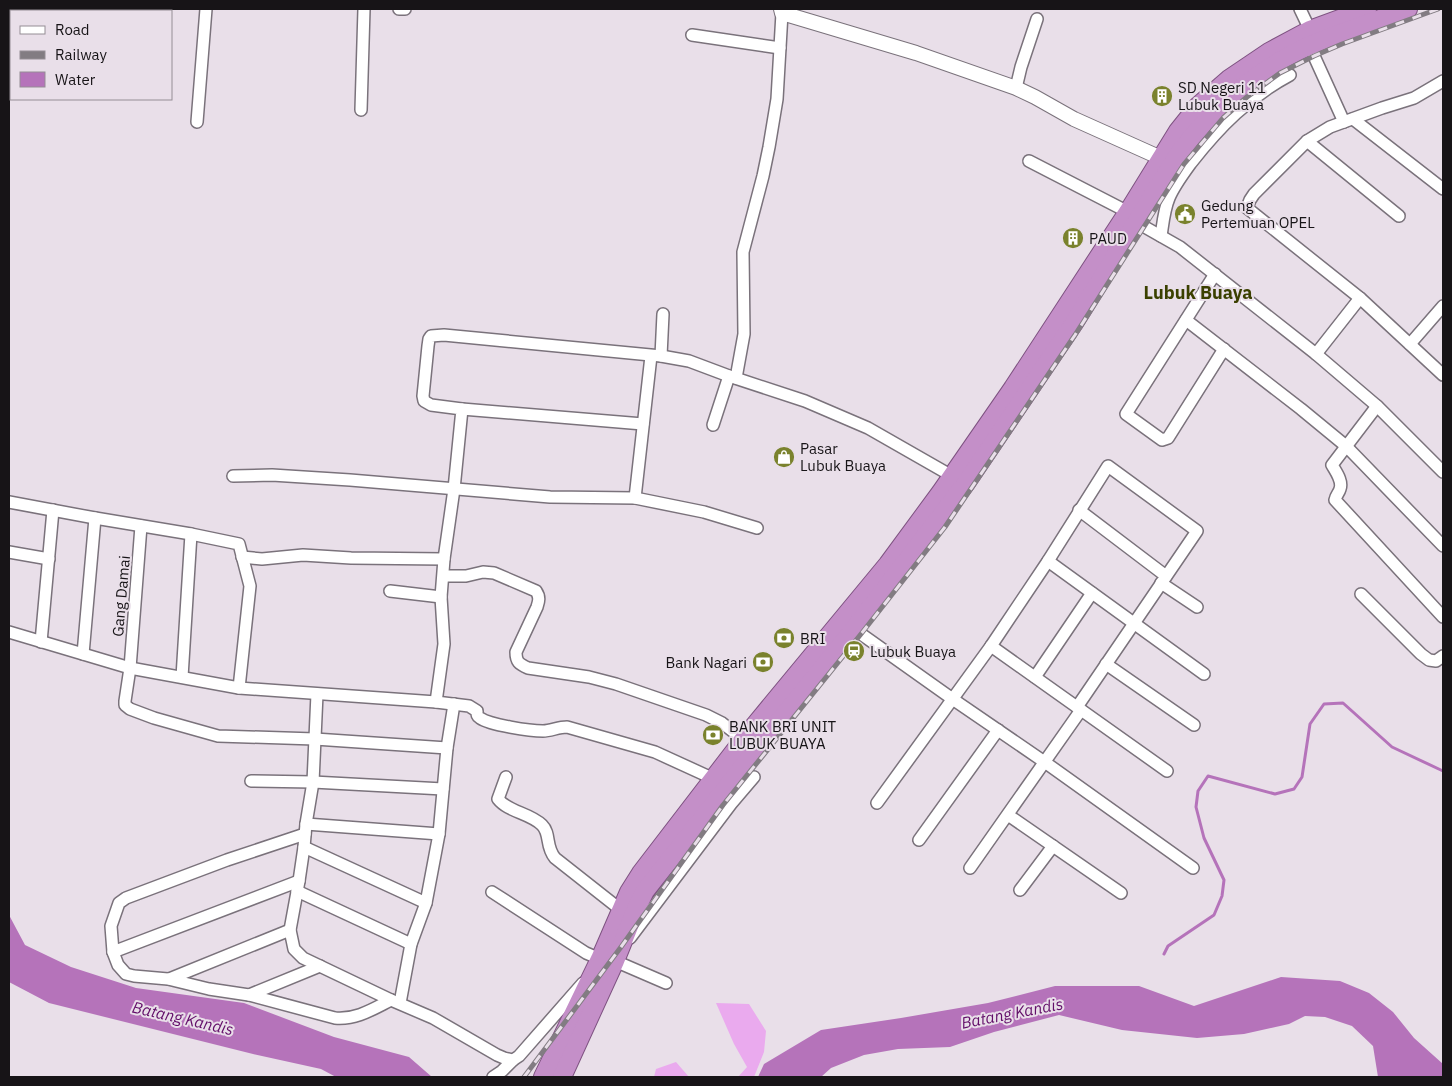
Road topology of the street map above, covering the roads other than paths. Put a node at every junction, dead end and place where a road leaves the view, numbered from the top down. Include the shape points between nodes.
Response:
1 (206, 9) edge
2 (364, 9) edge
3 (399, 9) edge
4 (404, 9) edge
5 (1300, 9) edge
6 (1367, 9) edge
7 (1408, 9) edge
8 (781, 11) edge
9 (1037, 19) dead end
10 (692, 35) dead end
11 (1310, 38) junction
12 (780, 48) junction
13 (1290, 75) dead end
14 (1443, 82) edge
15 (1016, 88) junction
16 (1221, 96) junction
17 (361, 110) dead end
18 (1349, 120) junction
19 (197, 122) dead end
20 (1307, 141) junction
21 (1161, 158) junction
22 (1029, 161) dead end
23 (1443, 189) edge
24 (1399, 216) dead end
25 (1132, 217) junction
26 (1161, 236) junction
27 (1215, 274) junction
28 (1360, 298) junction
29 (1443, 306) edge
30 (664, 314) dead end
31 (1186, 320) junction
32 (1410, 344) junction
33 (1224, 349) junction
34 (1316, 354) junction
35 (656, 356) junction
36 (1443, 375) edge
37 (733, 377) junction
38 (1378, 406) junction
39 (462, 409) junction
40 (643, 424) junction
41 (712, 425) dead end
42 (1346, 446) junction
43 (1443, 471) edge
44 (232, 476) dead end
45 (952, 476) junction
46 (454, 490) junction
47 (635, 498) junction
48 (9, 502) edge
49 (53, 510) junction
50 (1079, 510) junction
51 (95, 518) junction
52 (141, 526) junction
53 (757, 528) dead end
54 (191, 534) junction
55 (1443, 546) edge
56 (9, 552) edge
57 (242, 558) junction
58 (49, 559) junction
59 (444, 559) junction
60 (1048, 561) junction
61 (444, 576) junction
62 (1164, 580) junction
63 (390, 591) dead end
64 (1092, 593) junction
65 (1361, 594) dead end
66 (441, 597) junction
67 (1198, 607) dead end
68 (1443, 617) edge
69 (1134, 622) junction
70 (854, 629) junction
71 (9, 632) edge
72 (41, 642) junction
73 (992, 646) junction
74 (83, 654) junction
75 (1443, 656) edge
76 (1106, 664) junction
77 (130, 668) junction
78 (1204, 674) dead end
79 (182, 677) junction
80 (1035, 677) junction
81 (239, 688) junction
82 (317, 694) junction
83 (954, 700) junction
84 (436, 702) junction
85 (454, 704) junction
86 (1079, 709) junction
87 (775, 714) junction
88 (1194, 725) dead end
89 (998, 730) junction
90 (752, 737) junction
91 (315, 739) junction
92 (447, 748) junction
93 (1046, 763) junction
94 (1167, 771) dead end
95 (506, 777) dead end
96 (754, 777) dead end
97 (714, 779) junction
98 (251, 781) dead end
99 (313, 782) junction
100 (443, 789) junction
101 (877, 804) dead end
102 (1008, 815) junction
103 (305, 829) junction
104 (439, 834) junction
105 (919, 840) dead end
106 (1053, 846) junction
107 (304, 848) junction
108 (970, 868) dead end
109 (1193, 868) dead end
110 (298, 886) junction
111 (1020, 890) dead end
112 (492, 892) dead end
113 (1121, 893) dead end
114 (426, 903) junction
115 (621, 910) junction
116 (290, 930) junction
117 (411, 944) junction
118 (113, 952) junction
119 (607, 960) junction
120 (320, 966) junction
121 (168, 979) junction
122 (666, 983) dead end
123 (249, 995) junction
124 (395, 1001) junction
125 (513, 1060) junction
126 (493, 1077) edge
127 (543, 1077) edge
128 (562, 1077) edge

1 - 19 street
2 - 17 street
3 - 4 street
5 - 11 street
6 - 11 highway
7 - 11 highway
8 - 12 street
8 - 15 street
9 - 15 street
10 - 12 street
11 - 16 highway via 1275,49
11 - 18 street via 1314,56
12 - 37 street via 770,147 743,252 744,334
13 - 26 street via 1249,101 1205,145 1169,197
14 - 18 street via 1414,98
15 - 21 street via 1074,119
16 - 21 highway via 1198,106
16 - 25 highway
18 - 20 street
18 - 23 street
20 - 24 street
20 - 28 street via 1254,194 1247,208
21 - 25 highway
22 - 25 street
25 - 26 street
25 - 45 highway
25 - 70 highway via 1074,323 966,484
26 - 27 street
27 - 31 street
27 - 34 street
28 - 32 street
28 - 34 street
29 - 32 street
30 - 35 street
31 - 33 street
31 - 33 street via 1126,414 1165,440
32 - 36 street
33 - 42 street
34 - 38 street
35 - 37 street via 689,361
35 - 39 street via 431,336 424,401
35 - 40 street
37 - 41 street
37 - 45 street via 805,401 868,428
38 - 42 street
38 - 43 street
39 - 40 street
39 - 46 street
40 - 47 street
42 - 55 street
42 - 68 street via 1332,465 1341,486 1335,500
44 - 46 street via 272,475
45 - 87 highway
46 - 47 street via 550,497
46 - 59 street
47 - 53 street via 704,512
48 - 49 street
49 - 51 street
49 - 58 street
50 - 60 street
50 - 62 street
50 - 62 street via 1108,466 1196,531
51 - 52 street
51 - 74 street
52 - 54 street
52 - 77 street, Gang Damai
54 - 57 street via 239,544
54 - 79 street
56 - 58 street
57 - 59 street via 303,555
57 - 81 street via 250,586
58 - 72 street
59 - 61 street
60 - 64 street
60 - 73 street
61 - 66 street
61 - 90 street via 494,573 536,591 539,600 516,652 516,659 521,665 616,684 706,715
62 - 67 street
62 - 69 street
63 - 66 street
64 - 69 street
64 - 80 street
65 - 75 street via 1426,658 1436,661
66 - 84 street via 444,644
69 - 76 street
69 - 78 street
70 - 83 street
70 - 87 highway
71 - 72 street
72 - 74 street
73 - 80 street
73 - 83 street
74 - 77 street
76 - 86 street
76 - 88 street
77 - 79 street
77 - 91 street, Gang Damai via 125,701 130,709 218,736
79 - 81 street
80 - 86 street
81 - 82 street
82 - 84 street
82 - 91 street
83 - 89 street
83 - 101 street
84 - 85 street
85 - 92 street
85 - 97 street via 469,706 481,719 504,727 545,731 567,727 647,750
86 - 93 street
86 - 94 street
87 - 90 highway
89 - 93 street
89 - 105 street
90 - 97 highway
90 - 119 highway via 644,891
91 - 92 street, Gang Damai
91 - 99 street
92 - 100 street
93 - 102 street
93 - 109 street
95 - 115 street via 498,799 501,803 530,816 543,826 550,852 555,858
96 - 119 street
97 - 115 highway via 640,874
98 - 99 street
99 - 100 street
99 - 103 street
100 - 104 street
102 - 106 street
102 - 108 street
103 - 104 street
103 - 107 street
103 - 118 street via 126,898 119,903 111,926
104 - 114 street
106 - 111 street
106 - 113 street
107 - 110 street
107 - 114 street
110 - 116 street
110 - 117 street
110 - 118 street
112 - 119 street via 586,953
114 - 117 street
115 - 119 highway
116 - 120 street via 297,953
116 - 121 street
117 - 124 street
118 - 121 street via 118,966 126,974
119 - 122 street
119 - 125 street
119 - 127 highway
119 - 128 highway
120 - 123 street
120 - 124 street
121 - 123 street
123 - 124 street via 344,1019
124 - 125 street via 433,1018 497,1055
125 - 126 street

